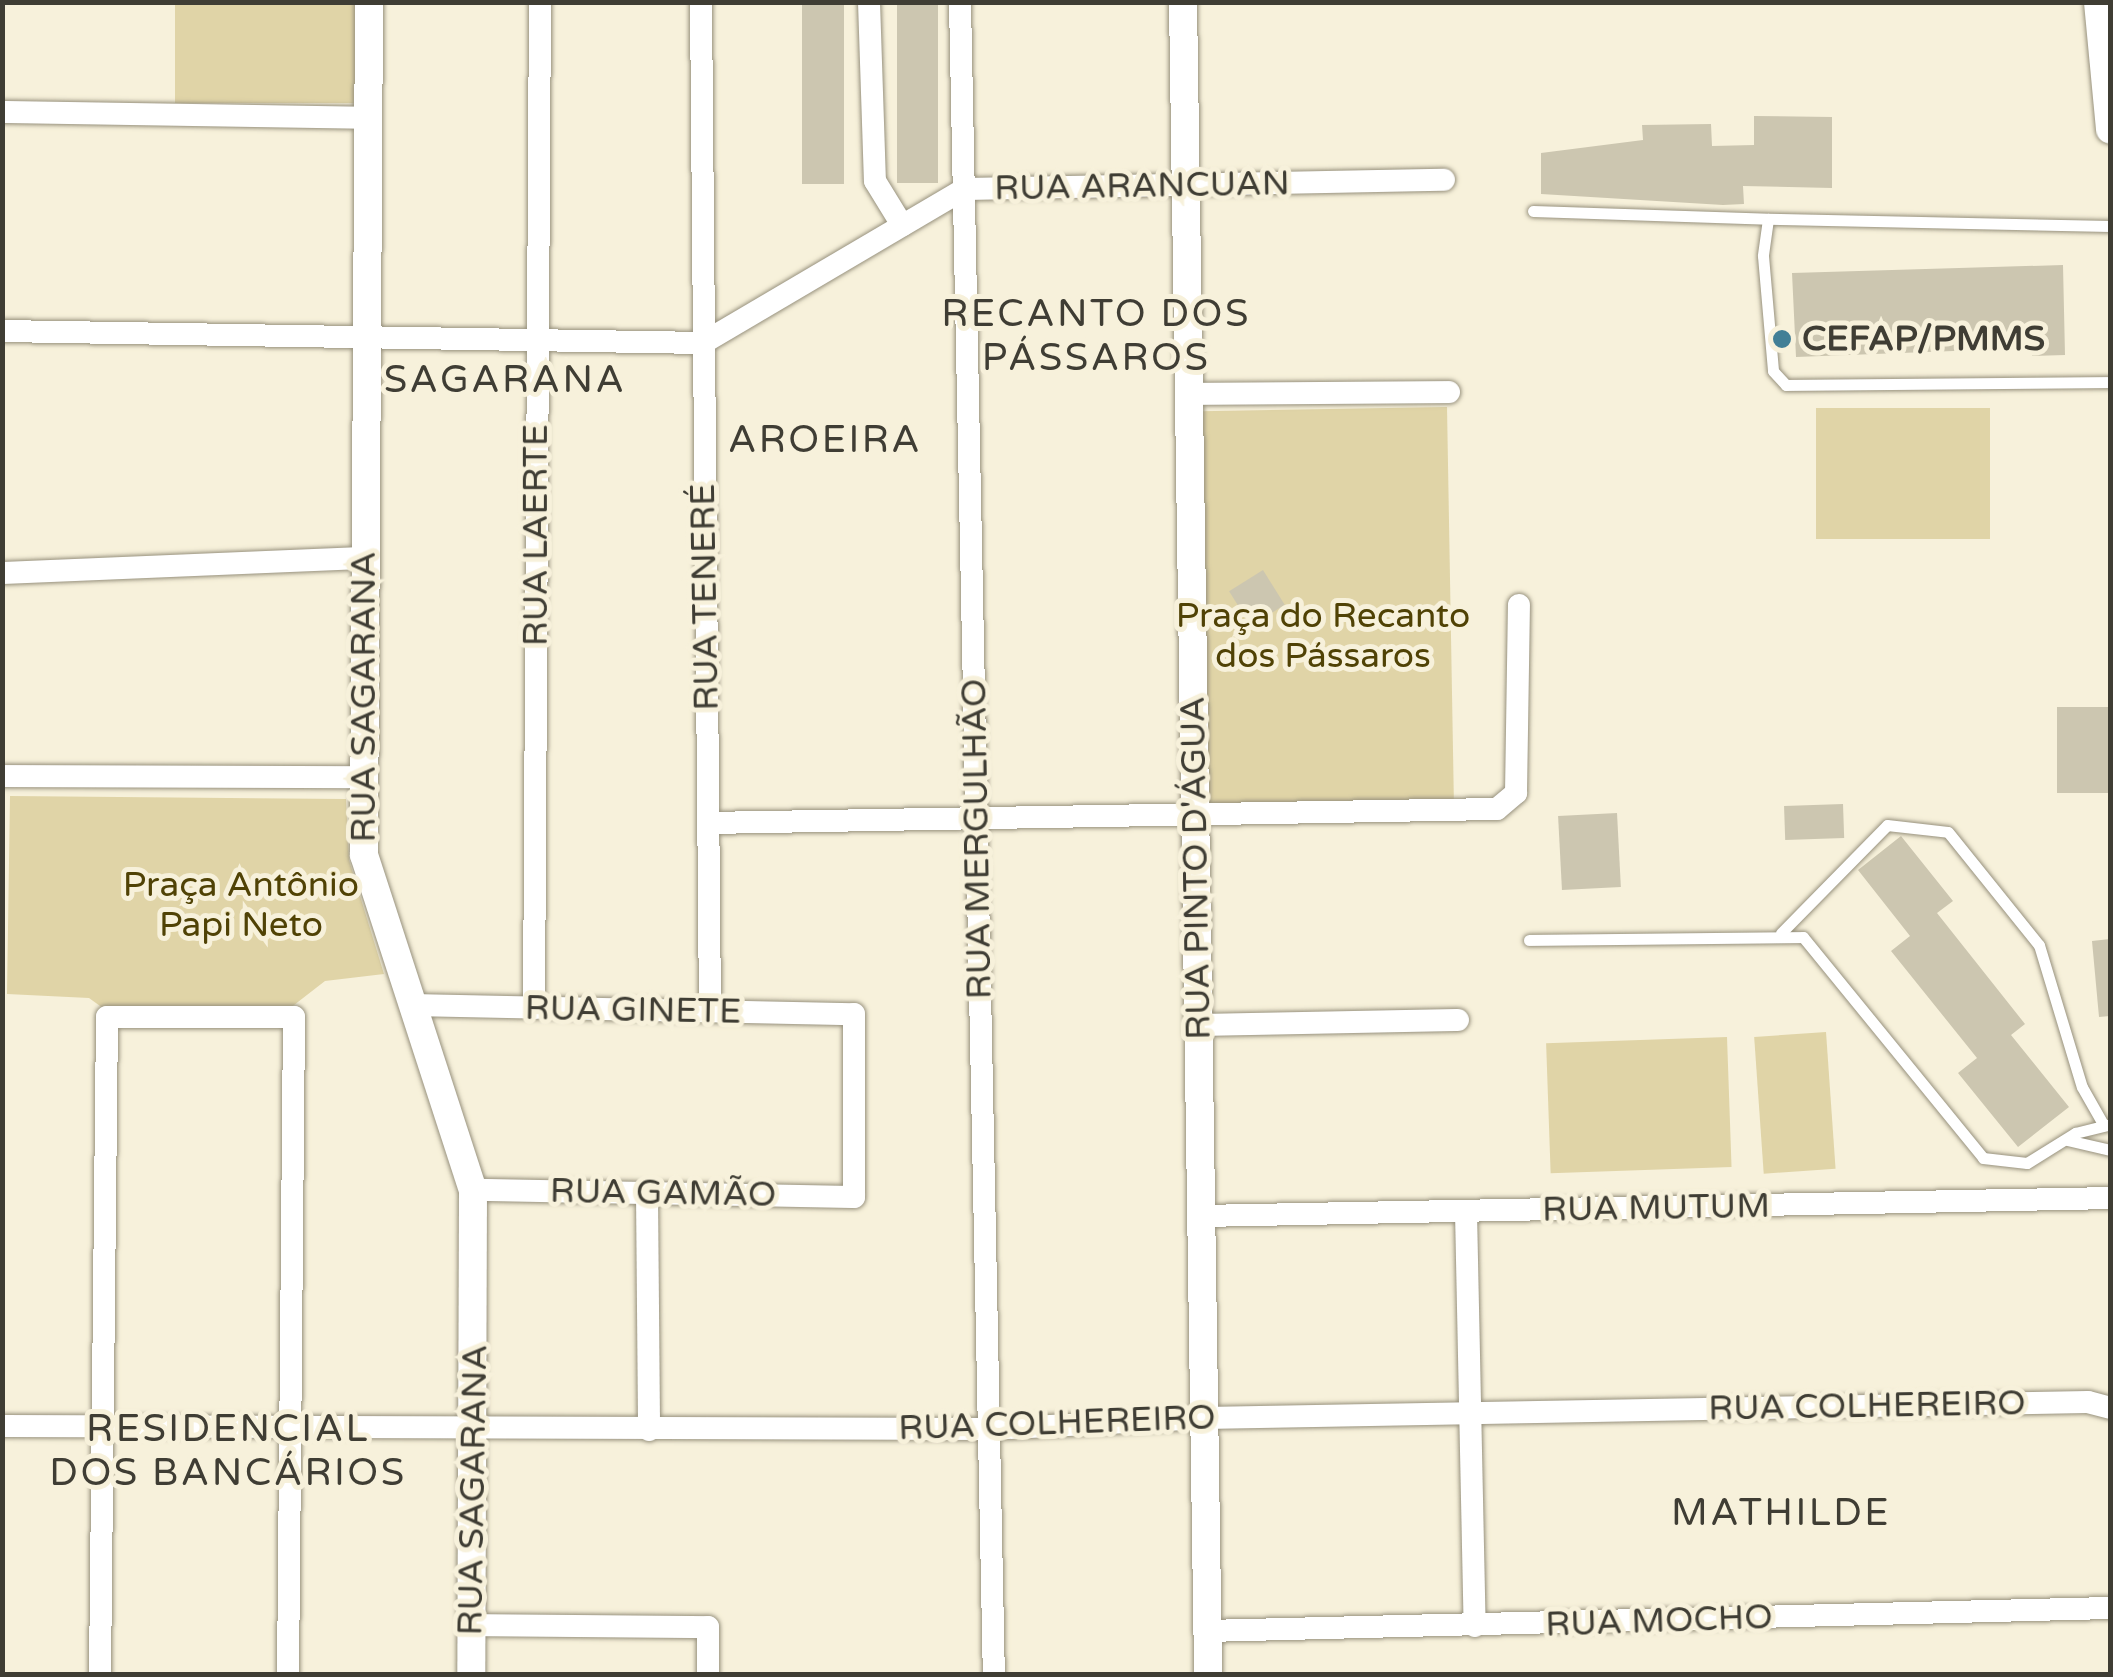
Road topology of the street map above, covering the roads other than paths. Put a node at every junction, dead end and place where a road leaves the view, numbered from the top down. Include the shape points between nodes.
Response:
1 (369, 2) edge
2 (540, 2) edge
3 (701, 2) edge
4 (869, 2) edge
5 (960, 2) edge
6 (1183, 2) edge
7 (2098, 2) edge
8 (2108, 77) edge
9 (2, 112) edge
10 (368, 118) junction
11 (2110, 129) edge
12 (1444, 180) dead end
13 (1186, 185) junction
14 (964, 189) junction
15 (1533, 211) dead end
16 (1768, 219) junction
17 (902, 225) junction
18 (2110, 226) edge
19 (2, 331) edge
20 (366, 338) junction
21 (537, 340) junction
22 (703, 343) junction
23 (2110, 382) edge
24 (1449, 392) dead end
25 (1189, 394) junction
26 (364, 558) junction
27 (2, 573) edge
28 (1520, 605) dead end
29 (2, 776) edge
30 (361, 778) junction
31 (1195, 813) junction
32 (977, 818) junction
33 (708, 823) junction
34 (1781, 933) junction
35 (1530, 940) dead end
36 (411, 1005) junction
37 (534, 1008) junction
38 (710, 1011) junction
39 (1458, 1020) dead end
40 (1198, 1025) junction
41 (2107, 1124) edge
42 (2067, 1140) junction
43 (2110, 1150) edge
44 (473, 1190) junction
45 (647, 1193) junction
46 (854, 1196) joint
47 (2110, 1198) edge
48 (1466, 1212) junction
49 (1201, 1216) junction
50 (2110, 1408) edge
51 (1470, 1413) junction
52 (1204, 1418) junction
53 (104, 1425) junction
54 (2, 1426) edge
55 (294, 1426) junction
56 (989, 1429) junction
57 (649, 1430) junction
58 (476, 1432) junction
59 (2110, 1608) edge
60 (472, 1624) junction
61 (1475, 1626) junction
62 (1208, 1630) junction
63 (100, 1674) edge
64 (288, 1674) edge
65 (471, 1674) edge
66 (708, 1674) edge
67 (994, 1674) edge
68 (1208, 1674) edge

1 - 10 street, RUA SAGARANA
2 - 21 street, RUA LAERTE
3 - 22 street, RUA TENERÉ
4 - 17 street via 873,170
5 - 14 street, RUA MERGULHÃO
6 - 13 street, RUA PINTO D'ÁGUA
7 - 8 street
8 - 11 street
9 - 10 street
10 - 20 street, RUA SAGARANA
12 - 13 street, RUA ARANCUAN
13 - 14 street, RUA ARANCUAN
13 - 25 street, RUA PINTO D'ÁGUA
14 - 17 street, RUA ARANCUAN
14 - 32 street, RUA MERGULHÃO
15 - 16 lane
16 - 18 lane
16 - 23 lane via 1773,371 1786,385
17 - 22 street, RUA ARANCUAN
19 - 20 street
20 - 21 street
20 - 26 street, RUA SAGARANA
21 - 22 street
21 - 37 street, RUA LAERTE
22 - 33 street, RUA TENERÉ
24 - 25 street
25 - 31 street, RUA PINTO D'ÁGUA
26 - 27 street
26 - 30 street, RUA SAGARANA
28 - 31 street via 1510,803 1460,814
29 - 30 street
30 - 36 street, RUA SAGARANA via 364,855
31 - 32 street
31 - 40 street, RUA PINTO D'ÁGUA
32 - 33 street
32 - 56 street, RUA MERGULHÃO
33 - 38 street, RUA TENERÉ
34 - 35 lane
34 - 41 lane via 1887,825 1948,832 2039,945 2086,1097
34 - 42 lane via 1815,946 1983,1158 2027,1162
36 - 37 street, RUA GINETE
36 - 44 street, RUA SAGARANA
37 - 38 street, RUA GINETE
38 - 46 street, RUA GINETE via 854,1014
39 - 40 street
40 - 49 street, RUA PINTO D'ÁGUA
41 - 42 lane
42 - 43 lane
44 - 45 street, RUA GAMÃO
44 - 58 street, RUA SAGARANA
45 - 46 street, RUA GAMÃO
45 - 57 street
47 - 48 street, RUA MUTUM
48 - 49 street, RUA MUTUM
48 - 51 street
49 - 52 street, RUA PINTO D'ÁGUA
50 - 51 street, RUA COLHEREIRO via 2088,1402
51 - 52 street, RUA COLHEREIRO
51 - 61 street
52 - 56 street, RUA COLHEREIRO
52 - 62 street, RUA PINTO D'ÁGUA
53 - 54 street, RUA COLHEREIRO
53 - 55 street, RUA COLHEREIRO
53 - 55 street via 107,1016 294,1017
53 - 63 street
55 - 58 street, RUA COLHEREIRO
55 - 64 street
56 - 57 street, RUA COLHEREIRO
56 - 67 street, RUA MERGULHÃO
57 - 58 street, RUA COLHEREIRO
58 - 60 street, RUA SAGARANA
59 - 61 street, RUA MOCHO
60 - 65 street, RUA SAGARANA
60 - 66 street via 708,1626
61 - 62 street, RUA MOCHO
62 - 68 street, RUA PINTO D'ÁGUA

